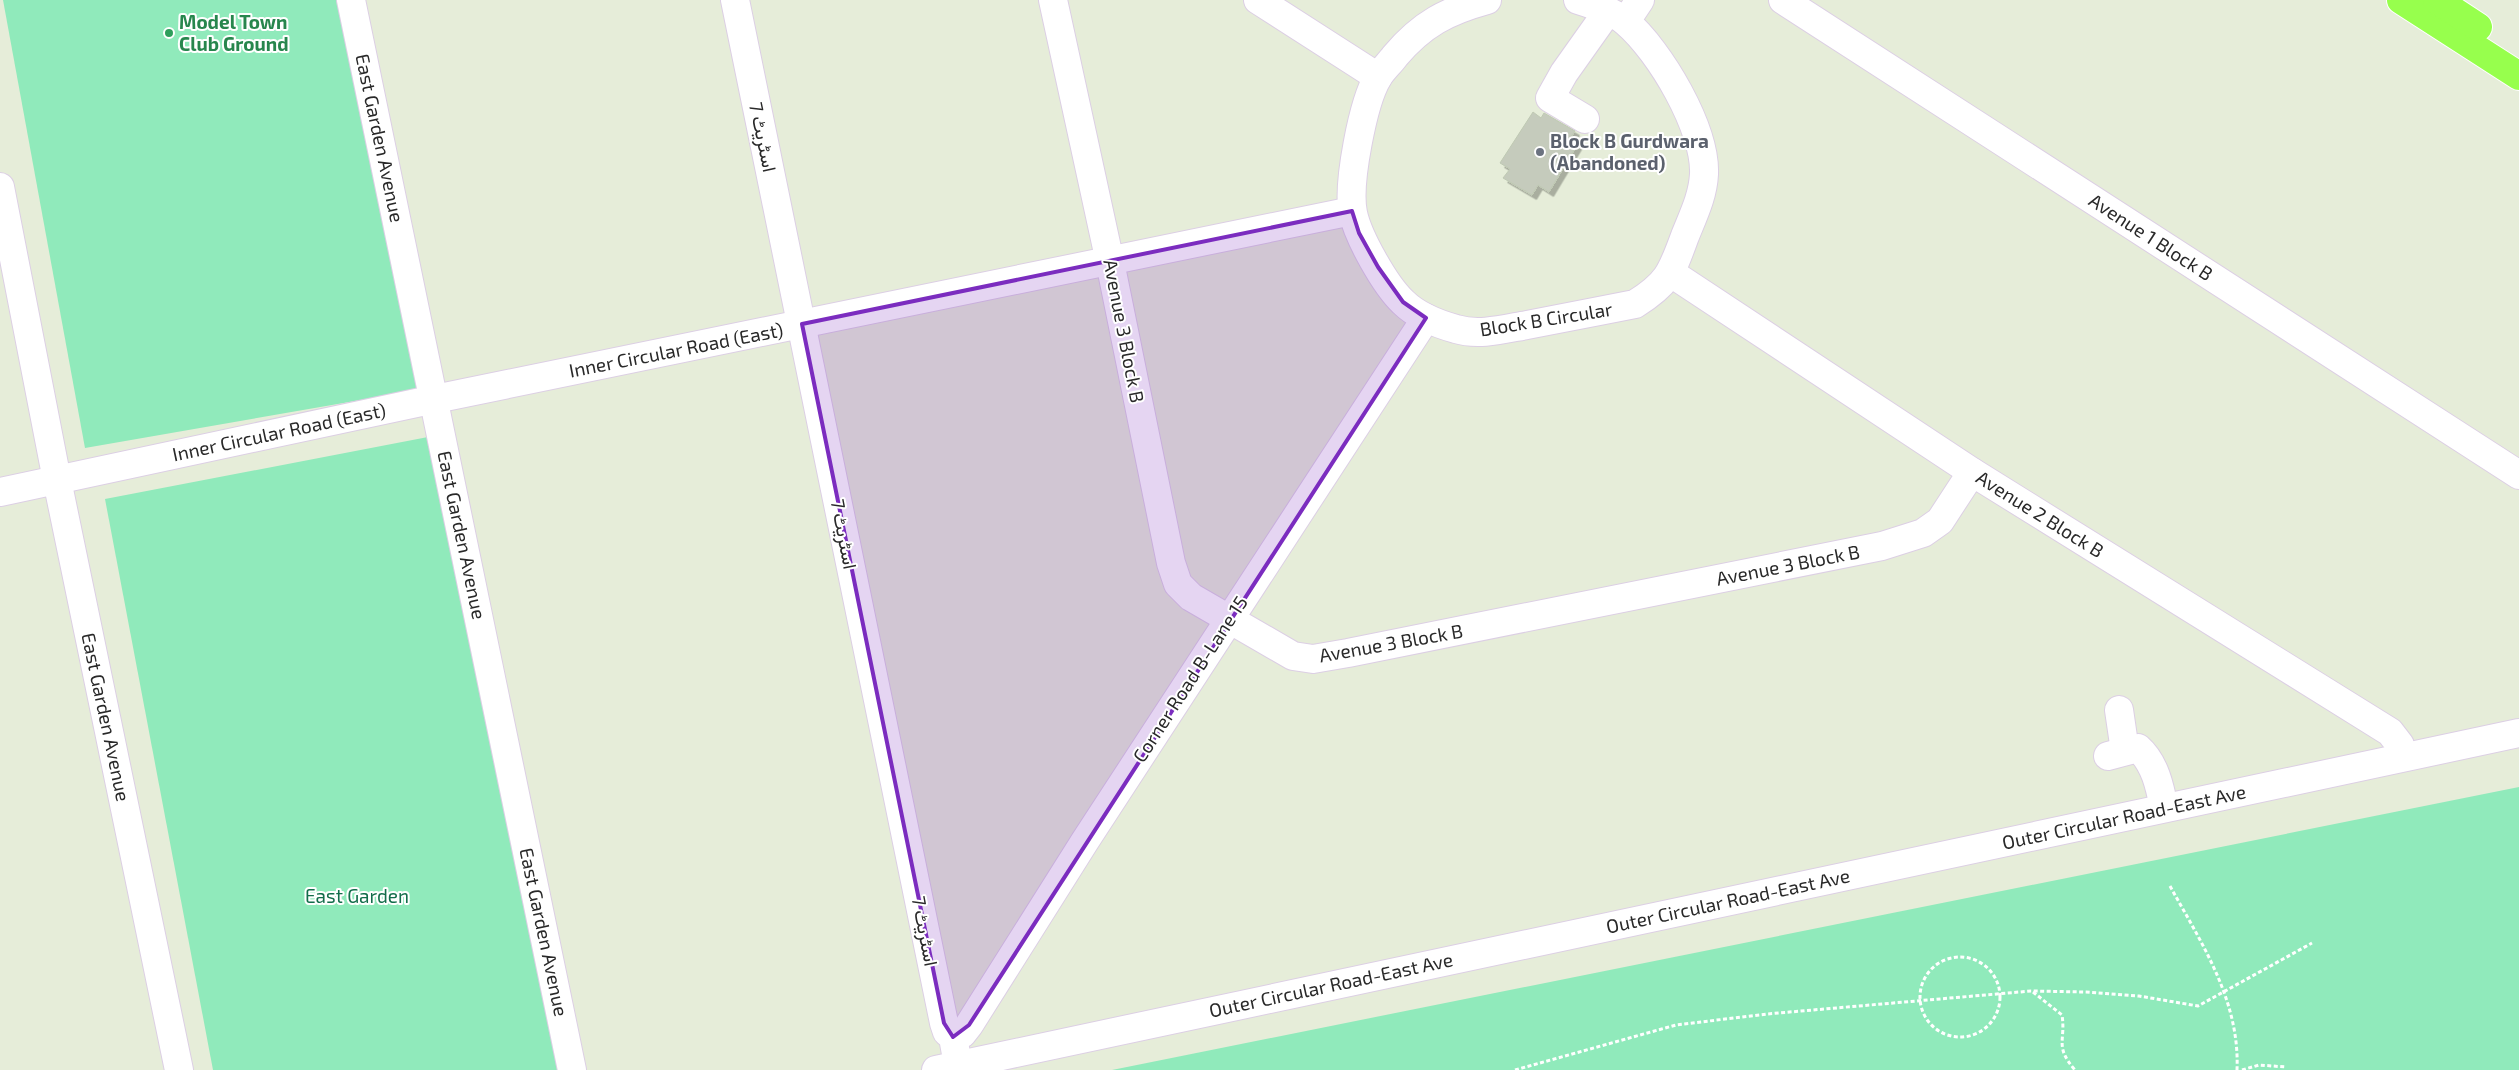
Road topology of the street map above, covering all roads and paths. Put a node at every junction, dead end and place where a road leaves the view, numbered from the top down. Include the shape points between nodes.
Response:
1 (351, 0) edge
2 (735, 0) edge
3 (1053, 0) edge
4 (1258, 0) edge
5 (1487, 0) edge
6 (1578, 0) edge
7 (1784, 0) edge
8 (2401, 0) edge
9 (2437, 0) edge
10 (1624, 11) edge
11 (2519, 55) edge
12 (2519, 76) edge
13 (1378, 77) junction
14 (1585, 119) dead end
15 (0, 187) edge
16 (1352, 211) junction
17 (1110, 262) junction
18 (1671, 273) junction
19 (1426, 318) junction
20 (802, 324) junction
21 (435, 399) junction
22 (1972, 472) junction
23 (2519, 475) edge
24 (57, 480) junction
25 (0, 492) edge
26 (1228, 620) junction
27 (2118, 710) dead end
28 (2519, 733) edge
29 (2402, 756) junction
30 (2164, 808) junction
31 (2170, 886) dead end
32 (2312, 943) dead end
33 (2032, 991) junction
34 (2226, 992) junction
35 (1999, 993) junction
36 (1920, 1001) junction
37 (953, 1037) junction
38 (2286, 1067) dead end
39 (947, 1068) edge
40 (178, 1070) edge
41 (572, 1070) edge
42 (1515, 1070) edge
43 (2075, 1070) edge
44 (2237, 1070) edge
45 (2242, 1070) edge

1 - 21 street, East Garden Avenue
2 - 20 street, اسٹریٹ 7
3 - 17 street, Avenue 3 Block B
4 - 13 street
5 - 13 street, Block B Circular via 1431,21 1408,41
6 - 10 street, Block B Circular
7 - 23 street, Avenue 1 Block B
8 - 12 main road
9 - 11 main road
10 - 14 street via 1564,73 1550,98
10 - 18 street, Block B Circular via 1676,87 1702,151 1704,174 1701,195
13 - 16 street, Block B Circular via 1359,136
15 - 24 street, East Garden Avenue
16 - 17 street, Inner Circular Road (East)
16 - 19 street, Block B Circular via 1359,233 1378,267 1403,302
17 - 20 street, Inner Circular Road (East)
17 - 26 street, Avenue 3 Block B via 1170,562 1178,584 1191,597
18 - 19 street, Block B Circular via 1651,294 1635,304 1569,318 1485,332 1457,330
18 - 22 street, Avenue 2 Block B
19 - 26 street, Corner Road B-Lane 15
20 - 21 street, Inner Circular Road (East)
20 - 37 street, اسٹریٹ 7 via 944,1023
21 - 24 street, Inner Circular Road (East)
21 - 41 street, East Garden Avenue
22 - 26 street, Avenue 3 Block B via 1940,521 1923,533 1882,546 1348,653 1313,659 1293,656
22 - 29 street, Avenue 2 Block B via 2390,732 2400,745
24 - 25 street, Inner Circular Road (East)
24 - 40 street, East Garden Avenue
26 - 37 street, Corner Road B-Lane 15 via 969,1025 962,1034
27 - 30 street via 2116,753 2138,748 2147,756 2159,784
28 - 29 street, Outer Circular Road-East Ave
29 - 30 street, Outer Circular Road-East Ave
30 - 39 street, Outer Circular Road-East Ave
31 - 34 path
32 - 34 path
33 - 34 path via 2130,996 2192,1006 2204,1004
33 - 35 path
33 - 43 path via 2062,1015 2060,1046
34 - 44 path via 2235,1026
35 - 36 path
35 - 36 path via 1996,1013 1990,1022 1983,1029 1964,1037 1943,1034 1934,1028 1922,1011
35 - 36 path via 1992,973 1985,966 1966,957 1955,957 1928,972
36 - 42 path via 1676,1025
37 - 39 street, اسٹریٹ 7
38 - 45 path via 2259,1065

